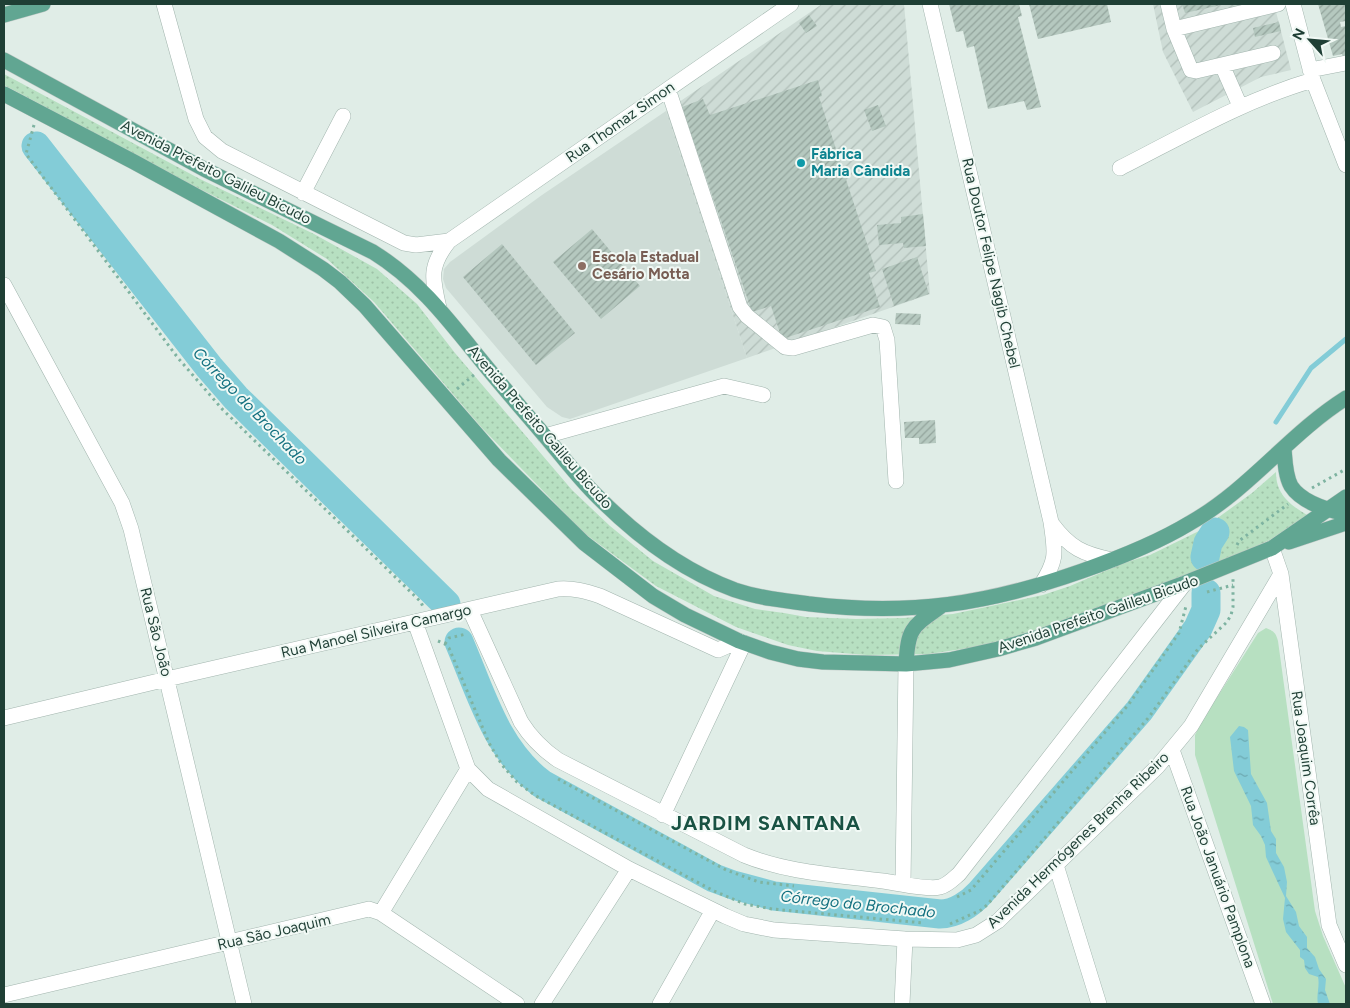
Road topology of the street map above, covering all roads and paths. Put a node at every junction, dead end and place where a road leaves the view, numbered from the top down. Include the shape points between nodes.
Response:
1 (43, 4) edge
2 (164, 4) edge
3 (789, 4) edge
4 (930, 4) edge
5 (1168, 4) edge
6 (1278, 4) edge
7 (1293, 4) edge
8 (4, 15) edge
9 (1174, 29) junction
10 (1273, 53) dead end
11 (4, 60) edge
12 (1346, 63) edge
13 (1222, 65) junction
14 (1311, 75) junction
15 (668, 89) junction
16 (4, 94) edge
17 (1240, 106) junction
18 (343, 116) dead end
19 (34, 123) dead end
20 (1346, 166) edge
21 (1120, 168) dead end
22 (303, 193) junction
23 (450, 241) junction
24 (4, 285) edge
25 (439, 308) junction
26 (486, 366) junction
27 (763, 395) dead end
28 (444, 398) junction
29 (1346, 398) edge
30 (545, 436) junction
31 (1284, 448) junction
32 (1346, 469) edge
33 (896, 481) dead end
34 (1300, 494) junction
35 (1346, 496) edge
36 (1327, 510) junction
37 (1346, 514) edge
38 (1051, 522) junction
39 (1346, 523) edge
40 (1274, 547) junction
41 (1112, 560) junction
42 (1233, 565) junction
43 (1281, 574) junction
44 (1185, 583) junction
45 (1041, 585) junction
46 (1233, 585) junction
47 (1206, 593) dead end
48 (1191, 599) dead end
49 (942, 606) junction
50 (470, 610) junction
51 (421, 621) junction
52 (469, 636) dead end
53 (741, 642) junction
54 (445, 644) junction
55 (906, 664) junction
56 (167, 678) junction
57 (4, 718) edge
58 (1172, 750) junction
59 (468, 769) junction
60 (550, 775) dead end
61 (663, 814) junction
62 (1056, 865) junction
63 (629, 869) junction
64 (903, 884) junction
65 (801, 887) dead end
66 (951, 900) dead end
67 (713, 910) junction
68 (381, 913) junction
69 (925, 923) dead end
70 (944, 924) dead end
71 (905, 939) junction
72 (230, 942) junction
73 (1346, 966) edge
74 (4, 995) edge
75 (244, 1004) edge
76 (517, 1004) edge
77 (542, 1004) edge
78 (660, 1004) edge
79 (902, 1004) edge
80 (1100, 1004) edge
81 (1263, 1004) edge

1 - 8 main road
2 - 22 street, Rua Thomaz Simon via 192,107 205,137 222,151
3 - 15 street, Rua Thomaz Simon
4 - 38 street, Rua Doutor Felipe Nagib Chebel
5 - 9 street
6 - 9 street
7 - 14 street
9 - 13 street via 1191,70
10 - 13 street
11 - 25 main road, Avenida Prefeito Galileu Bicudo via 204,169 372,252 409,278
12 - 14 street
13 - 17 street
14 - 17 street
14 - 20 street
15 - 23 street, Rua Thomaz Simon
15 - 33 street via 740,307 747,316 785,347 793,348 873,324 883,327 887,340
16 - 28 main road, Avenida Prefeito Galileu Bicudo via 279,240 322,269 365,306
17 - 21 street
18 - 22 street
19 - 51 path via 26,154 178,358 223,410 421,602
22 - 23 street, Rua Thomaz Simon via 404,243 416,246
23 - 25 street, Rua Thomaz Simon via 433,272
24 - 56 street, Rua São João via 122,503
25 - 26 main road, Avenida Prefeito Galileu Bicudo
26 - 28 path
26 - 30 main road, Avenida Prefeito Galileu Bicudo
27 - 30 street via 724,386
28 - 53 main road, Avenida Prefeito Galileu Bicudo via 499,460 584,543 653,596
29 - 31 main road, Avenida Prefeito Galileu Bicudo via 1328,409
30 - 49 main road, Avenida Prefeito Galileu Bicudo via 599,499 626,523 674,560 703,576 737,590 792,602 884,610
31 - 34 main road via 1287,475 1292,487
31 - 41 main road, Avenida Prefeito Galileu Bicudo via 1224,502 1189,524
32 - 34 path
34 - 36 main road
34 - 42 path via 1239,541 1233,552
35 - 36 main road, Avenida Prefeito Galileu Bicudo
36 - 37 main road
36 - 40 main road, Avenida Prefeito Galileu Bicudo
38 - 41 street, Rua Doutor Felipe Nagib Chebel via 1072,546 1090,556
38 - 45 street, Rua Doutor Felipe Nagib Chebel via 1054,560
39 - 40 main road
40 - 42 main road, Avenida Prefeito Galileu Bicudo
40 - 43 street, Rua Joaquim Corrêa
41 - 45 main road, Avenida Prefeito Galileu Bicudo
42 - 44 main road, Avenida Prefeito Galileu Bicudo
42 - 46 path
43 - 58 street, Avenida Hermógenes Brenha Ribeiro via 1191,726
43 - 73 street, Rua Joaquim Corrêa via 1329,925
44 - 55 main road, Avenida Prefeito Galileu Bicudo via 1036,638 950,660
44 - 64 street via 959,874 938,887
45 - 49 main road, Avenida Prefeito Galileu Bicudo
46 - 47 path
46 - 70 path via 1231,615 1227,622 1198,649 1149,717 987,904 952,924
48 - 66 path via 1179,633 1129,704 971,890
49 - 55 main road via 912,629
50 - 51 street, Rua Manoel Silveira Camargo
50 - 53 street, Rua Manoel Silveira Camargo via 570,588 600,596 718,650
50 - 61 street via 521,722 543,750
51 - 54 path via 434,639
51 - 56 street, Rua Manoel Silveira Camargo
51 - 59 street, Avenida Hermógenes Brenha Ribeiro
52 - 54 path via 449,638
53 - 55 main road, Avenida Prefeito Galileu Bicudo via 814,661
53 - 61 street
54 - 69 path via 502,765 536,796 714,891 745,904
55 - 64 street
56 - 57 street, Rua Manoel Silveira Camargo
56 - 72 street, Rua São João
58 - 62 street, Avenida Hermógenes Brenha Ribeiro
58 - 81 street, Rua João Januário Pamplona
59 - 63 street, Avenida Hermógenes Brenha Ribeiro via 488,789
59 - 68 street
60 - 65 path via 726,870 759,882
61 - 64 street via 762,862
62 - 71 street, Avenida Hermógenes Brenha Ribeiro via 998,921 976,936 957,940
62 - 80 street
63 - 67 street, Avenida Hermógenes Brenha Ribeiro
63 - 77 street
67 - 71 street, Avenida Hermógenes Brenha Ribeiro via 744,924 774,930
67 - 78 street
68 - 72 street, Rua São Joaquim via 369,909
68 - 76 street
71 - 79 street
72 - 74 street, Rua São Joaquim
72 - 75 street, Rua São João

